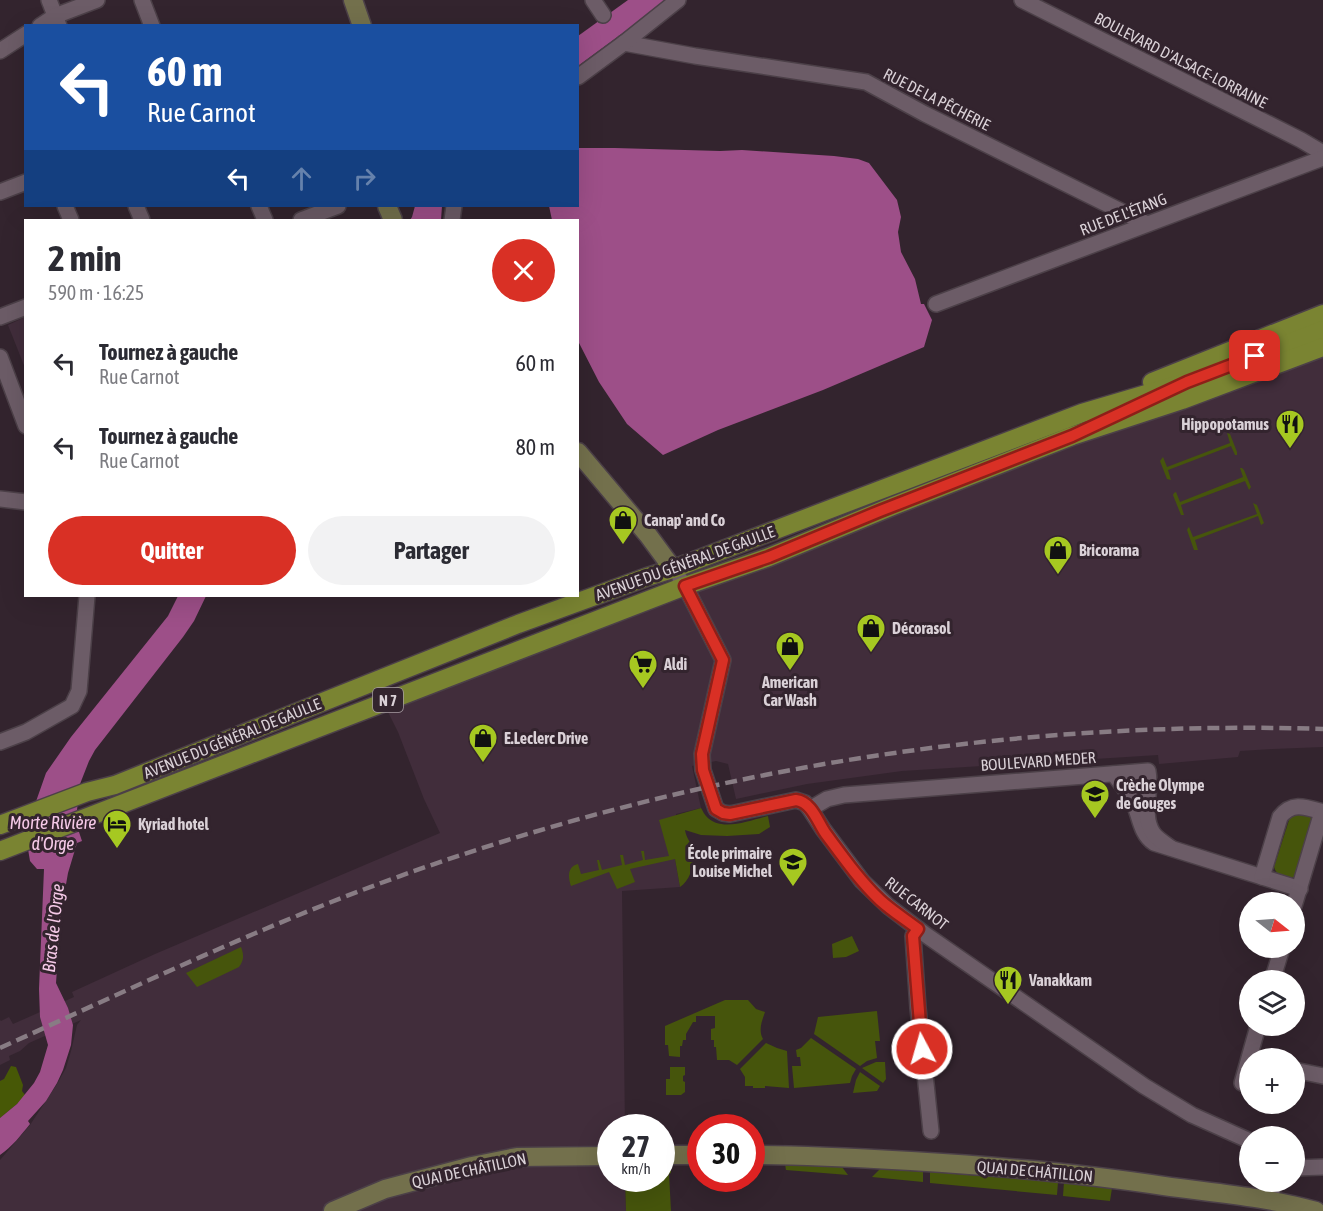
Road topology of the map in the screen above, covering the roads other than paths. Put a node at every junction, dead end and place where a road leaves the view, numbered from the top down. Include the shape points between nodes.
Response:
1 (49, 0) edge
2 (97, 0) edge
3 (142, 0) edge
4 (353, 0) edge
5 (593, 0) edge
6 (678, 0) edge
7 (1022, 0) edge
8 (603, 15) dead end
9 (57, 21) edge
10 (151, 24) edge
11 (361, 24) edge
12 (24, 35) edge
13 (624, 43) junction
14 (0, 51) edge
15 (579, 76) edge
16 (1323, 153) edge
17 (1323, 158) edge
18 (24, 183) edge
19 (0, 192) edge
20 (335, 207) edge
21 (304, 219) edge
22 (1148, 224) junction
23 (936, 304) dead end
24 (24, 307) edge
25 (1323, 314) edge
26 (0, 317) edge
27 (1323, 330) edge
28 (1323, 347) edge
29 (0, 357) edge
30 (1187, 382) junction
31 (1082, 413) junction
32 (24, 421) edge
33 (1072, 436) junction
34 (579, 453) edge
35 (0, 499) edge
36 (24, 502) edge
37 (673, 570) junction
38 (685, 586) junction
39 (87, 597) edge
40 (0, 742) edge
41 (1114, 774) junction
42 (810, 808) junction
43 (1323, 812) edge
44 (0, 825) edge
45 (1323, 837) edge
46 (1172, 848) junction
47 (1311, 850) junction
48 (0, 851) edge
49 (1262, 877) junction
50 (1300, 889) junction
51 (1299, 892) edge
52 (918, 929) junction
53 (1305, 1072) edge
54 (1323, 1076) edge
55 (931, 1131) dead end
56 (1239, 1136) edge
57 (765, 1155) edge
58 (597, 1156) edge
59 (1323, 1167) edge
60 (1305, 1168) edge
61 (1272, 1192) edge
62 (1269, 1201) junction
63 (333, 1211) edge
64 (1316, 1211) edge

1 - 9 street
2 - 9 street
3 - 10 street
4 - 11 main road
5 - 8 street
6 - 13 street
7 - 16 street, BOULEVARD D'ALSACE-LORRAINE
12 - 14 street
13 - 15 street
13 - 22 street, RUE DE LA PÊCHERIE via 866,82
17 - 22 street, RUE DE L'ÉTANG
18 - 19 street
20 - 21 street
22 - 23 street, RUE DE L'ÉTANG
24 - 26 street
25 - 31 main road, AVENUE DU GÉNÉRAL DE GAULLE / N 7
27 - 30 main road, AVENUE DU GÉNÉRAL DE GAULLE / N 7
28 - 33 main road, AVENUE DU GÉNÉRAL DE GAULLE / N 7
29 - 32 street
30 - 31 main road, AVENUE DU GÉNÉRAL DE GAULLE / N 7
30 - 33 main road, AVENUE DU GÉNÉRAL DE GAULLE / N 7
31 - 37 main road, AVENUE DU GÉNÉRAL DE GAULLE / N 7
33 - 38 main road, AVENUE DU GÉNÉRAL DE GAULLE / N 7 via 769,557
34 - 37 main road
35 - 36 street
37 - 38 street
37 - 44 main road, AVENUE DU GÉNÉRAL DE GAULLE / N 7 via 518,624 115,785
38 - 42 street via 723,660 702,754 716,809 730,814 796,800
38 - 48 main road, AVENUE DU GÉNÉRAL DE GAULLE / N 7
39 - 40 street via 79,691 72,706
41 - 42 street, BOULEVARD MEDER via 844,795
41 - 46 street, BOULEVARD MEDER via 1134,803 1146,836 1154,843
41 - 46 street via 1148,771 1147,808 1152,829
42 - 52 street, RUE CARNOT via 862,881
43 - 47 street
43 - 49 street via 1306,807 1284,811
45 - 47 street
46 - 49 street, BOULEVARD MEDER
47 - 50 street
49 - 50 street, BOULEVARD MEDER
50 - 51 street
52 - 55 street via 913,936
52 - 56 street, RUE CARNOT via 1144,1086 1192,1115
53 - 54 street
57 - 62 main road, QUAI DE CHÂTILLON via 1043,1170
58 - 63 main road, QUAI DE CHÂTILLON via 517,1157 385,1189
59 - 60 street
61 - 62 street
62 - 64 main road, QUAI DE CHÂTILLON

